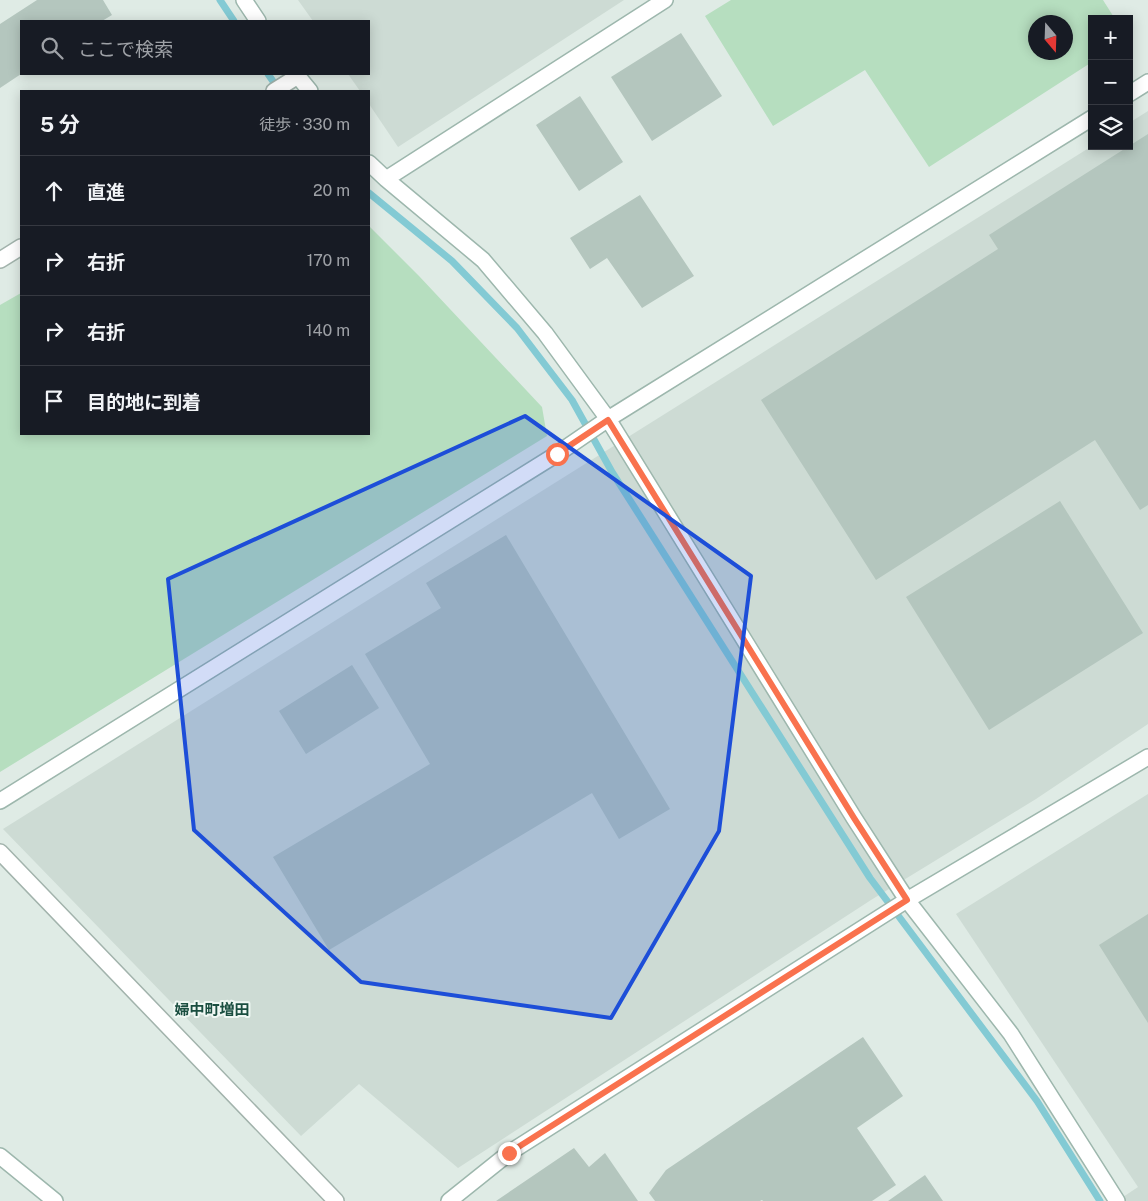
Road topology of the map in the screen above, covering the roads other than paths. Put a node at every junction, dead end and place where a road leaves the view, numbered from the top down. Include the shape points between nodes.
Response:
1 (244, 0) edge
2 (665, 0) edge
3 (257, 20) edge
4 (297, 75) edge
5 (1148, 82) edge
6 (275, 90) edge
7 (309, 90) edge
8 (1133, 91) edge
9 (1088, 120) edge
10 (370, 164) edge
11 (386, 179) junction
12 (20, 248) edge
13 (0, 260) edge
14 (608, 420) junction
15 (1148, 757) edge
16 (0, 801) edge
17 (0, 852) edge
18 (907, 900) junction
19 (0, 1156) edge
20 (55, 1201) edge
21 (336, 1201) edge
22 (449, 1201) edge
23 (1117, 1201) edge

1 - 3 street
2 - 11 street
4 - 6 street
4 - 7 street
5 - 8 street
9 - 14 street
10 - 11 street
11 - 14 street via 484,260 545,332
12 - 13 street
14 - 16 street
14 - 18 street
15 - 18 street
17 - 21 street
18 - 22 street via 509,1153
18 - 23 street via 1011,1034
19 - 20 street

